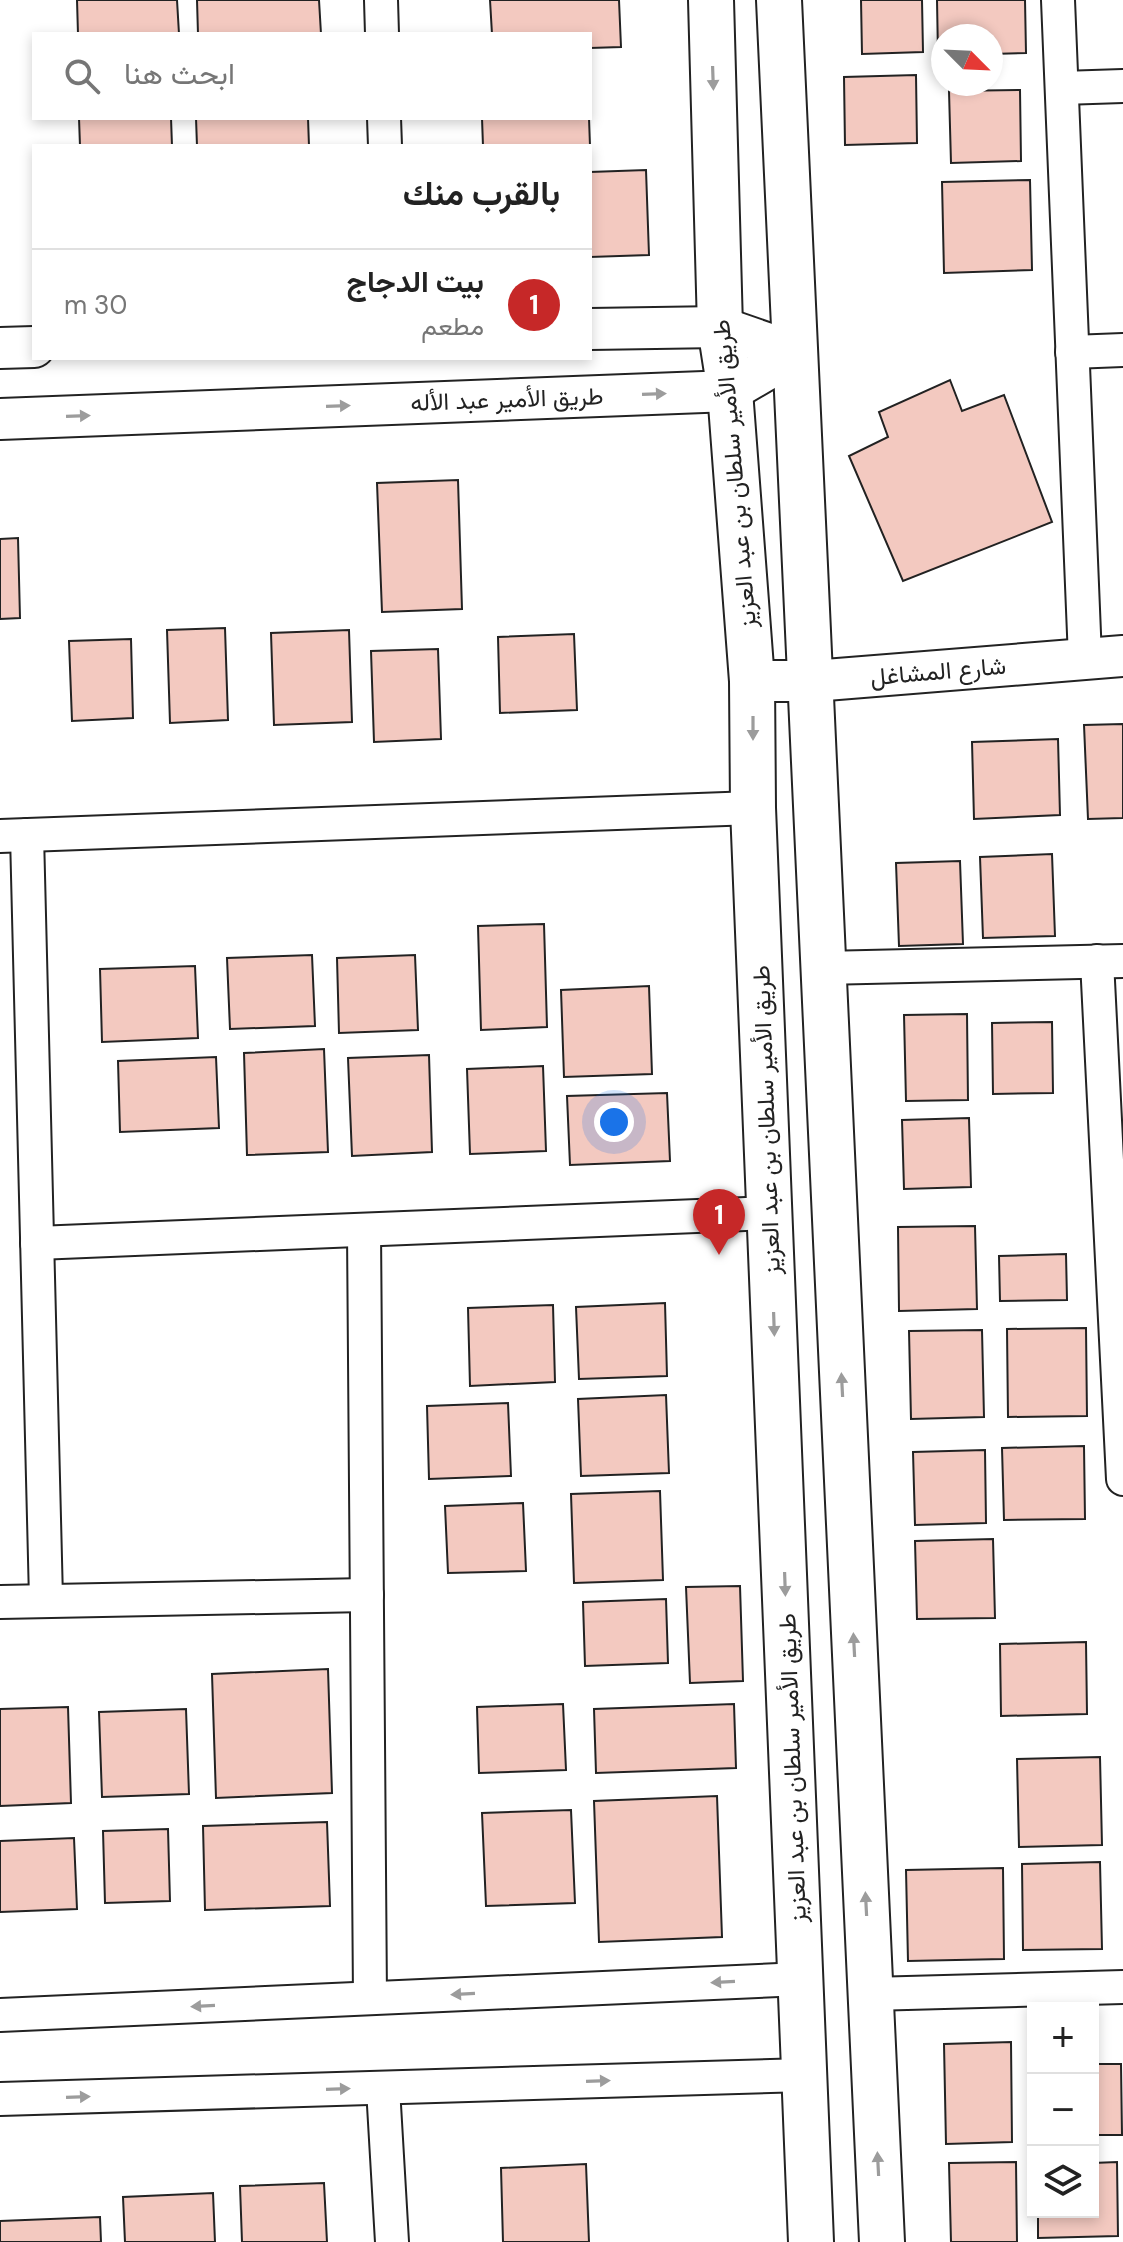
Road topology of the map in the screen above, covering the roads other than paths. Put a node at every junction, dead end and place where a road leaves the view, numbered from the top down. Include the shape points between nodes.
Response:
1 (381, 0) edge
2 (711, 0) edge
3 (779, 0) edge
4 (1058, 0) edge
5 (382, 32) edge
6 (1123, 86) edge
7 (1062, 88) junction
8 (384, 120) edge
9 (385, 144) edge
10 (720, 327) junction
11 (592, 329) edge
12 (32, 347) edge
13 (0, 348) edge
14 (1123, 350) edge
15 (1072, 352) junction
16 (795, 353) junction
17 (730, 391) junction
18 (0, 419) edge
19 (1104, 657) edge
20 (752, 681) junction
21 (813, 681) junction
22 (753, 808) junction
23 (13, 835) edge
24 (1110, 961) edge
25 (823, 968) junction
26 (770, 1213) junction
27 (364, 1230) junction
28 (37, 1243) junction
29 (1123, 1479) edge
30 (367, 1595) junction
31 (46, 1599) junction
32 (0, 1602) edge
33 (801, 1979) junction
34 (1123, 1987) edge
35 (870, 1994) junction
36 (370, 1998) junction
37 (0, 2015) edge
38 (805, 2075) junction
39 (383, 2088) junction
40 (0, 2099) edge
41 (392, 2242) edge
42 (811, 2242) edge
43 (882, 2242) edge

1 - 5 street
2 -> 10 main road, طريق الأمير سلطان بن عبد العزيز
3 - 16 main road
4 - 7 street
6 - 7 street
7 - 15 street
8 - 9 street
10 - 11 street
10 - 16 street
10 - 17 main road, طريق الأمير سلطان بن عبد العزيز
12 - 13 street
14 - 15 street
15 - 19 street
16 - 17 street, طريق الأمير عبد الأله
16 - 21 main road
18 -> 17 street, طريق الأمير عبد الأله
17 - 20 main road, طريق الأمير سلطان بن عبد العزيز
19 - 21 street, شارع المشاغل
20 - 21 street, شارع المشاغل
20 -> 22 main road, طريق الأمير سلطان بن عبد العزيز
21 - 25 main road
22 - 23 street
22 - 26 main road, طريق الأمير سلطان بن عبد العزيز
23 - 28 street
24 - 25 street
24 - 29 street
35 -> 25 main road
26 - 27 street
26 -> 33 main road, طريق الأمير سلطان بن عبد العزيز
27 - 28 street
27 - 30 street
28 - 31 street
30 - 31 street
30 - 36 street
31 - 32 street
33 -> 36 street
33 - 38 main road, طريق الأمير سلطان بن عبد العزيز
34 - 35 street
43 -> 35 main road
36 -> 37 street
39 -> 38 street
38 - 42 main road, طريق الأمير سلطان بن عبد العزيز
40 -> 39 street
39 - 41 street

